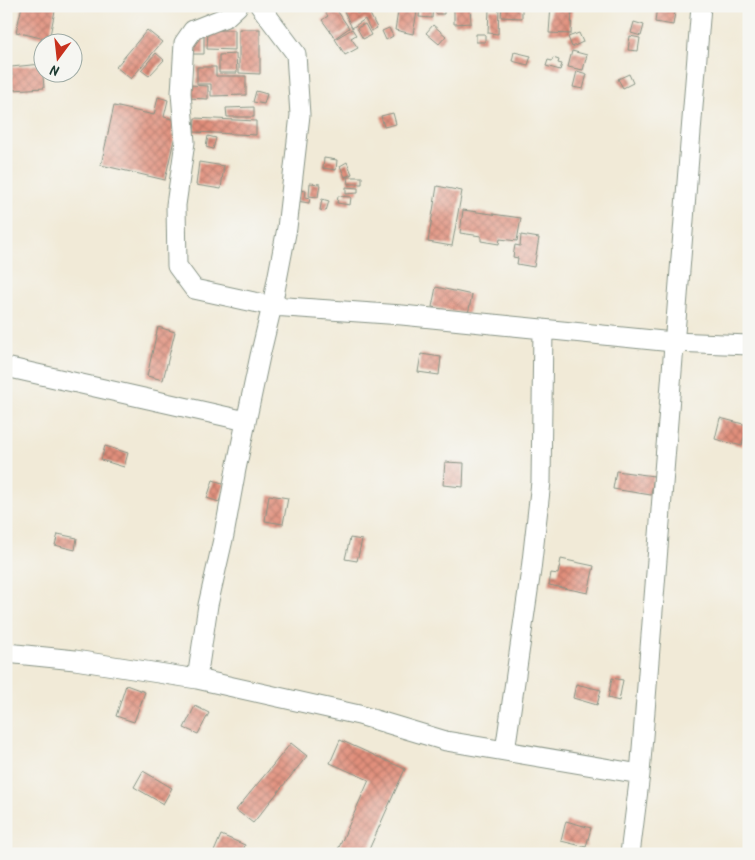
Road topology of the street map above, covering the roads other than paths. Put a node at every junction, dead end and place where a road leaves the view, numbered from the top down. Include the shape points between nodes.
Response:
1 (238, 6) edge
2 (260, 6) edge
3 (701, 6) edge
4 (272, 306) junction
5 (543, 329) junction
6 (673, 342) junction
7 (749, 345) edge
8 (6, 367) edge
9 (246, 421) junction
10 (6, 653) edge
11 (197, 679) junction
12 (505, 750) junction
13 (640, 774) junction
14 (630, 854) edge

1 - 4 street via 226,17 193,30 184,43 182,93 185,142 176,205 177,266 194,289
2 - 4 street via 296,54 300,115 287,228
3 - 6 street
4 - 5 street
4 - 9 street
5 - 6 street
5 - 12 street via 541,482
6 - 7 street
6 - 13 street
8 - 9 street
9 - 11 street via 208,604
10 - 11 street
11 - 12 street via 359,715 446,742
12 - 13 street
13 - 14 street

